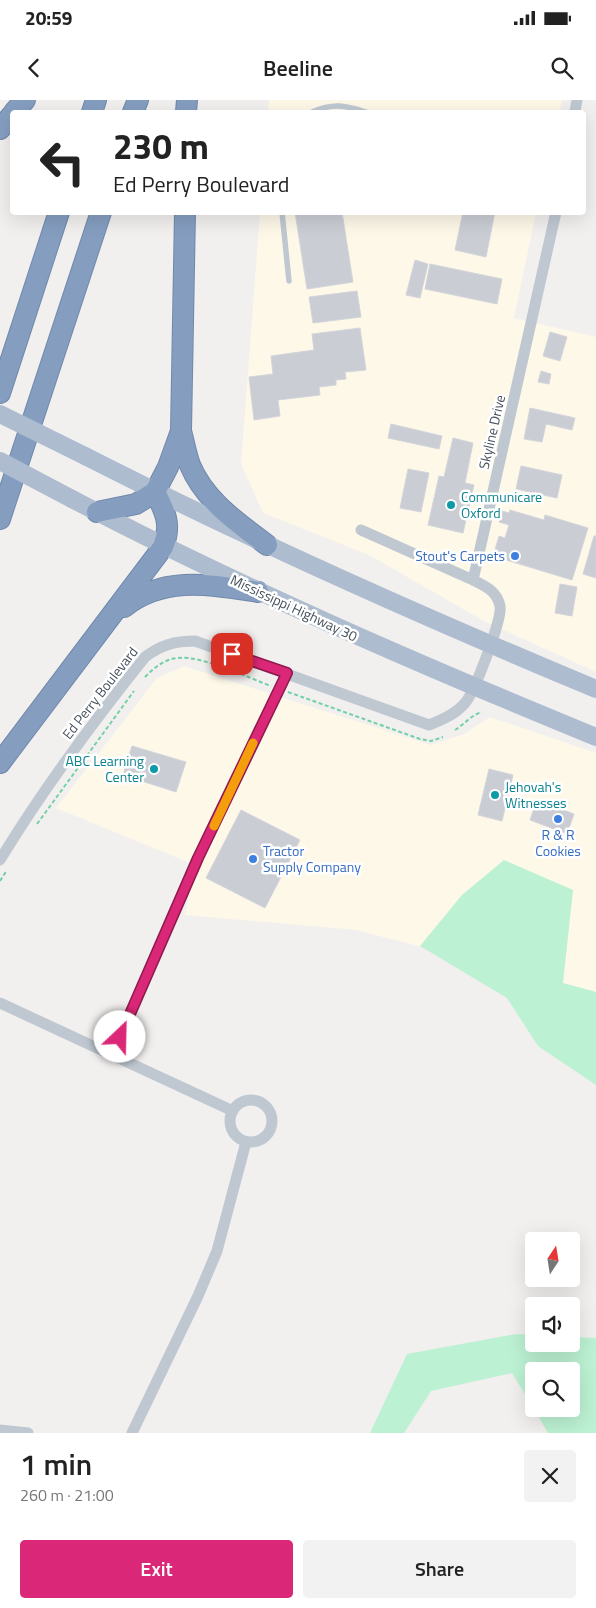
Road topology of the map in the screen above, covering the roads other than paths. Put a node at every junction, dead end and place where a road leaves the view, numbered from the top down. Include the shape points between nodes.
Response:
1 (25, 100) edge
2 (16, 110) edge
3 (317, 110) edge
4 (359, 110) edge
5 (10, 117) edge
6 (0, 129) edge
7 (58, 215) edge
8 (100, 215) edge
9 (185, 215) edge
10 (282, 215) edge
11 (555, 215) edge
12 (289, 281) dead end
13 (0, 393) edge
14 (0, 414) edge
15 (181, 431) junction
16 (0, 461) edge
17 (155, 492) junction
18 (97, 512) junction
19 (0, 519) edge
20 (361, 530) dead end
21 (267, 545) junction
22 (163, 547) junction
23 (473, 580) junction
24 (258, 592) junction
25 (111, 618) junction
26 (491, 645) junction
27 (287, 673) junction
28 (474, 687) junction
29 (596, 689) edge
30 (596, 737) edge
31 (0, 763) edge
32 (4, 863) edge
33 (0, 1003) edge
34 (112, 1054) junction
35 (233, 1111) junction
36 (246, 1142) junction
37 (0, 1430) edge
38 (28, 1433) edge
39 (132, 1433) edge

1 - 2 highway
3 - 4 lane via 328,105
5 - 6 highway
7 - 13 highway
8 - 19 highway
9 - 15 highway
10 - 12 lane
11 - 23 street, Skyline Drive
14 - 17 main road, bridge
15 - 17 highway
15 - 21 highway via 190,465 204,490 224,512
16 - 18 main road, Mississippi Highway 30, bridge
17 - 18 highway via 136,504
17 - 21 main road
17 - 22 highway via 166,512 169,526
18 - 22 main road, Mississippi Highway 30
20 - 23 street
21 - 26 main road
22 - 24 main road, Mississippi Highway 30
22 - 25 highway
23 - 26 street via 490,588 501,607
24 - 25 highway via 200,583 175,586 153,591 132,601
24 - 28 main road, Mississippi Highway 30
25 - 31 highway
26 - 28 street, Ed Perry Boulevard
26 - 29 main road
27 - 28 street, Ed Perry Boulevard via 429,725 445,719 466,703
27 - 32 street, Ed Perry Boulevard via 195,641 179,641 159,647 145,657 33,804
27 - 34 lane via 198,858
28 - 30 main road, Mississippi Highway 30
33 - 34 street
34 - 35 street
35 - 36 street via 232,1130
35 - 36 street via 238,1105 252,1100 270,1111 269,1132 260,1141
36 - 39 street via 217,1251
37 - 38 street

